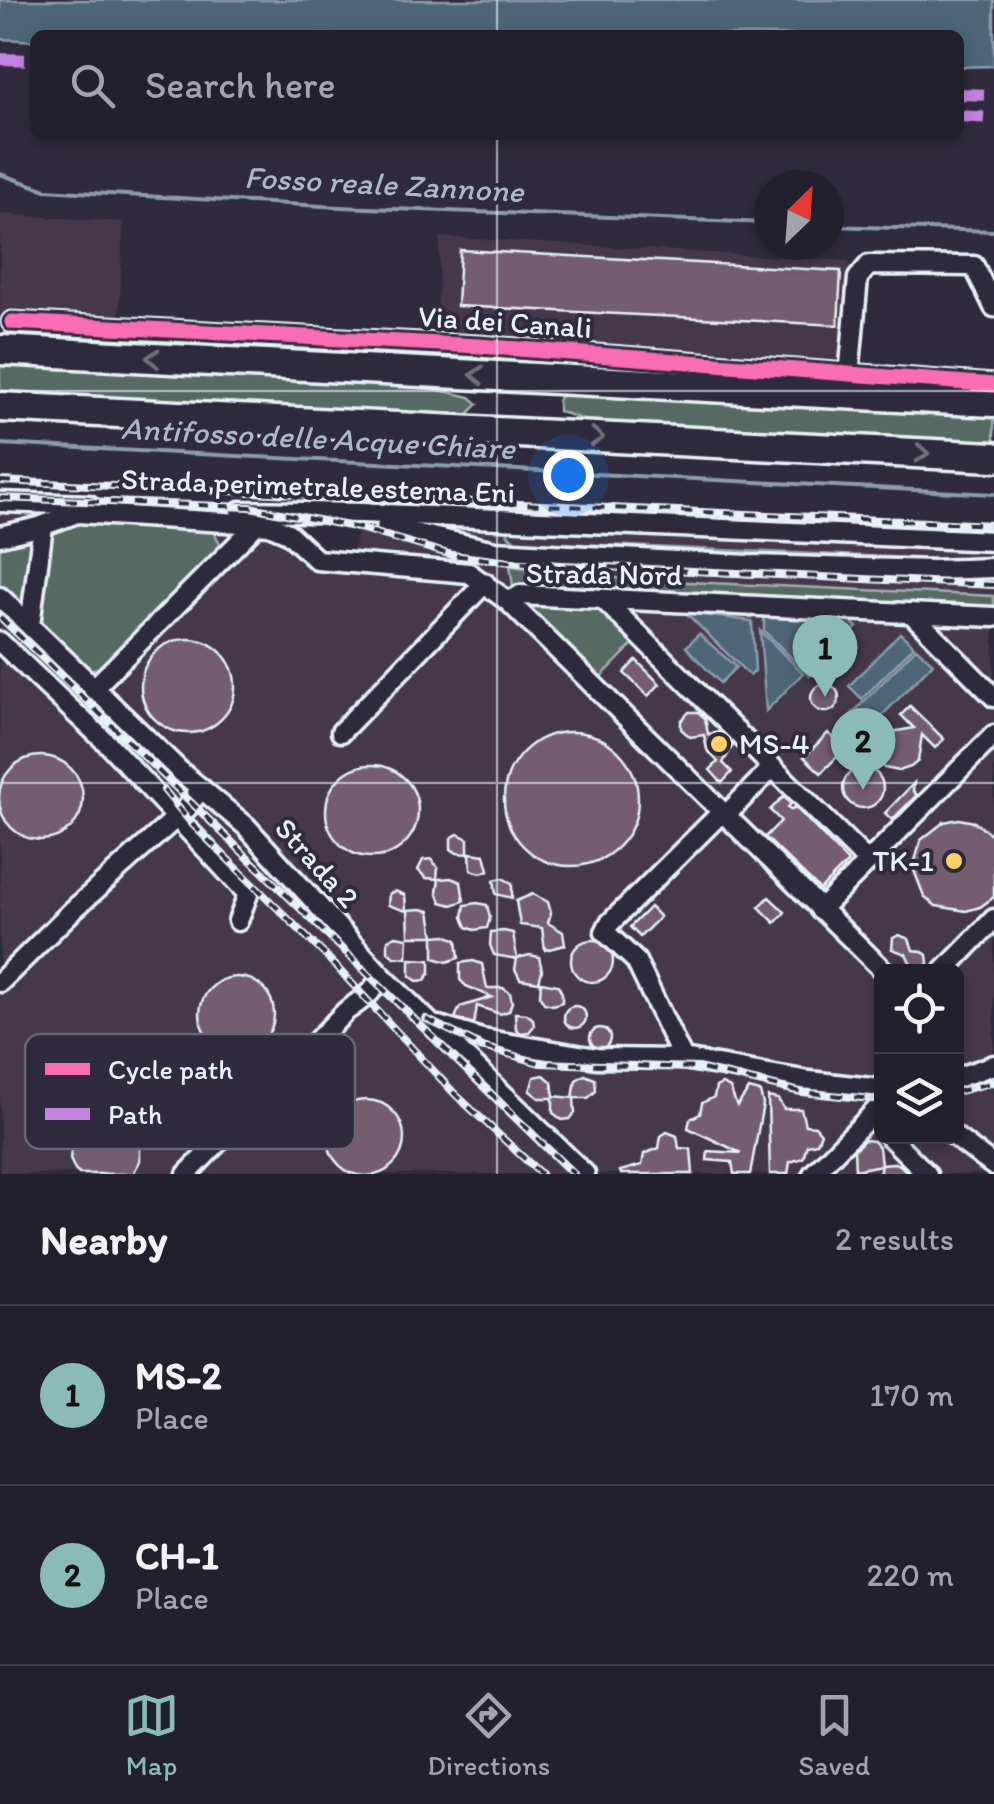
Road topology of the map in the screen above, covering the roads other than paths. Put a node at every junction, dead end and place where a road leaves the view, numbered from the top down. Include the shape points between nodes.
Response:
1 (994, 306) edge
2 (12, 322) dead end
3 (11, 351) edge
4 (849, 376) junction
5 (994, 386) edge
6 (994, 402) edge
7 (5, 407) edge
8 (994, 457) edge
9 (0, 502) edge
10 (257, 524) junction
11 (43, 526) junction
12 (386, 527) dead end
13 (0, 536) edge
14 (994, 541) edge
15 (994, 568) edge
16 (484, 583) junction
17 (0, 598) edge
18 (603, 598) junction
19 (509, 602) junction
20 (911, 614) junction
21 (994, 617) edge
22 (30, 625) junction
23 (0, 642) edge
24 (93, 689) junction
25 (994, 697) edge
26 (340, 732) dead end
27 (994, 735) edge
28 (772, 768) junction
29 (201, 788) junction
30 (723, 814) junction
31 (176, 820) junction
32 (868, 862) junction
33 (820, 910) junction
34 (994, 919) edge
35 (238, 922) dead end
36 (877, 964) edge
37 (951, 964) edge
38 (381, 975) junction
39 (0, 982) edge
40 (418, 1011) junction
41 (323, 1034) edge
42 (683, 1058) junction
43 (994, 1065) edge
44 (964, 1075) edge
45 (874, 1096) edge
46 (874, 1116) edge
47 (897, 1144) edge
48 (964, 1144) edge
49 (211, 1149) edge
50 (994, 1166) edge
51 (186, 1174) edge
52 (585, 1174) edge
53 (813, 1174) edge
54 (927, 1174) edge

1 - 4 street via 974,266 869,265 858,278
2 - 4 street, Via dei Canali via 478,346
6 -> 3 highway
4 - 5 street, Via dei Canali
7 -> 8 highway
9 - 14 street, Strada perimetrale esterna Eni
10 - 11 street, Strada Nord via 77,513
10 - 16 street, Strada Nord via 288,533 318,560 469,573
10 - 24 street
11 - 13 street, Strada Nord
11 - 22 street
12 - 15 street via 495,551 748,565
16 - 19 street, Strada Nord
16 - 26 street
17 - 22 street, Strada 2
18 - 19 street, Strada Nord via 520,595
18 - 20 street, Strada Nord
18 - 28 street
19 - 30 street
20 - 21 street, Strada Nord
20 - 25 street
22 - 24 street, Strada 2
23 - 31 street via 110,746
24 - 29 street, Strada 2
27 - 32 street
28 - 30 street
28 - 32 street
29 - 31 street
29 - 38 street, Strada 2 via 246,826
30 - 33 street
30 - 42 street via 606,932 636,961
31 - 35 street via 248,894
31 - 39 street
32 - 33 street
33 - 36 street
34 - 37 street
38 - 40 street, Strada 2
38 - 41 street
40 - 42 street via 444,1030 482,1039 596,1058
40 - 52 street, Strada 2
42 - 45 street via 872,1088
43 - 44 street
46 - 53 street
47 - 54 street
48 - 50 street
49 - 51 street

